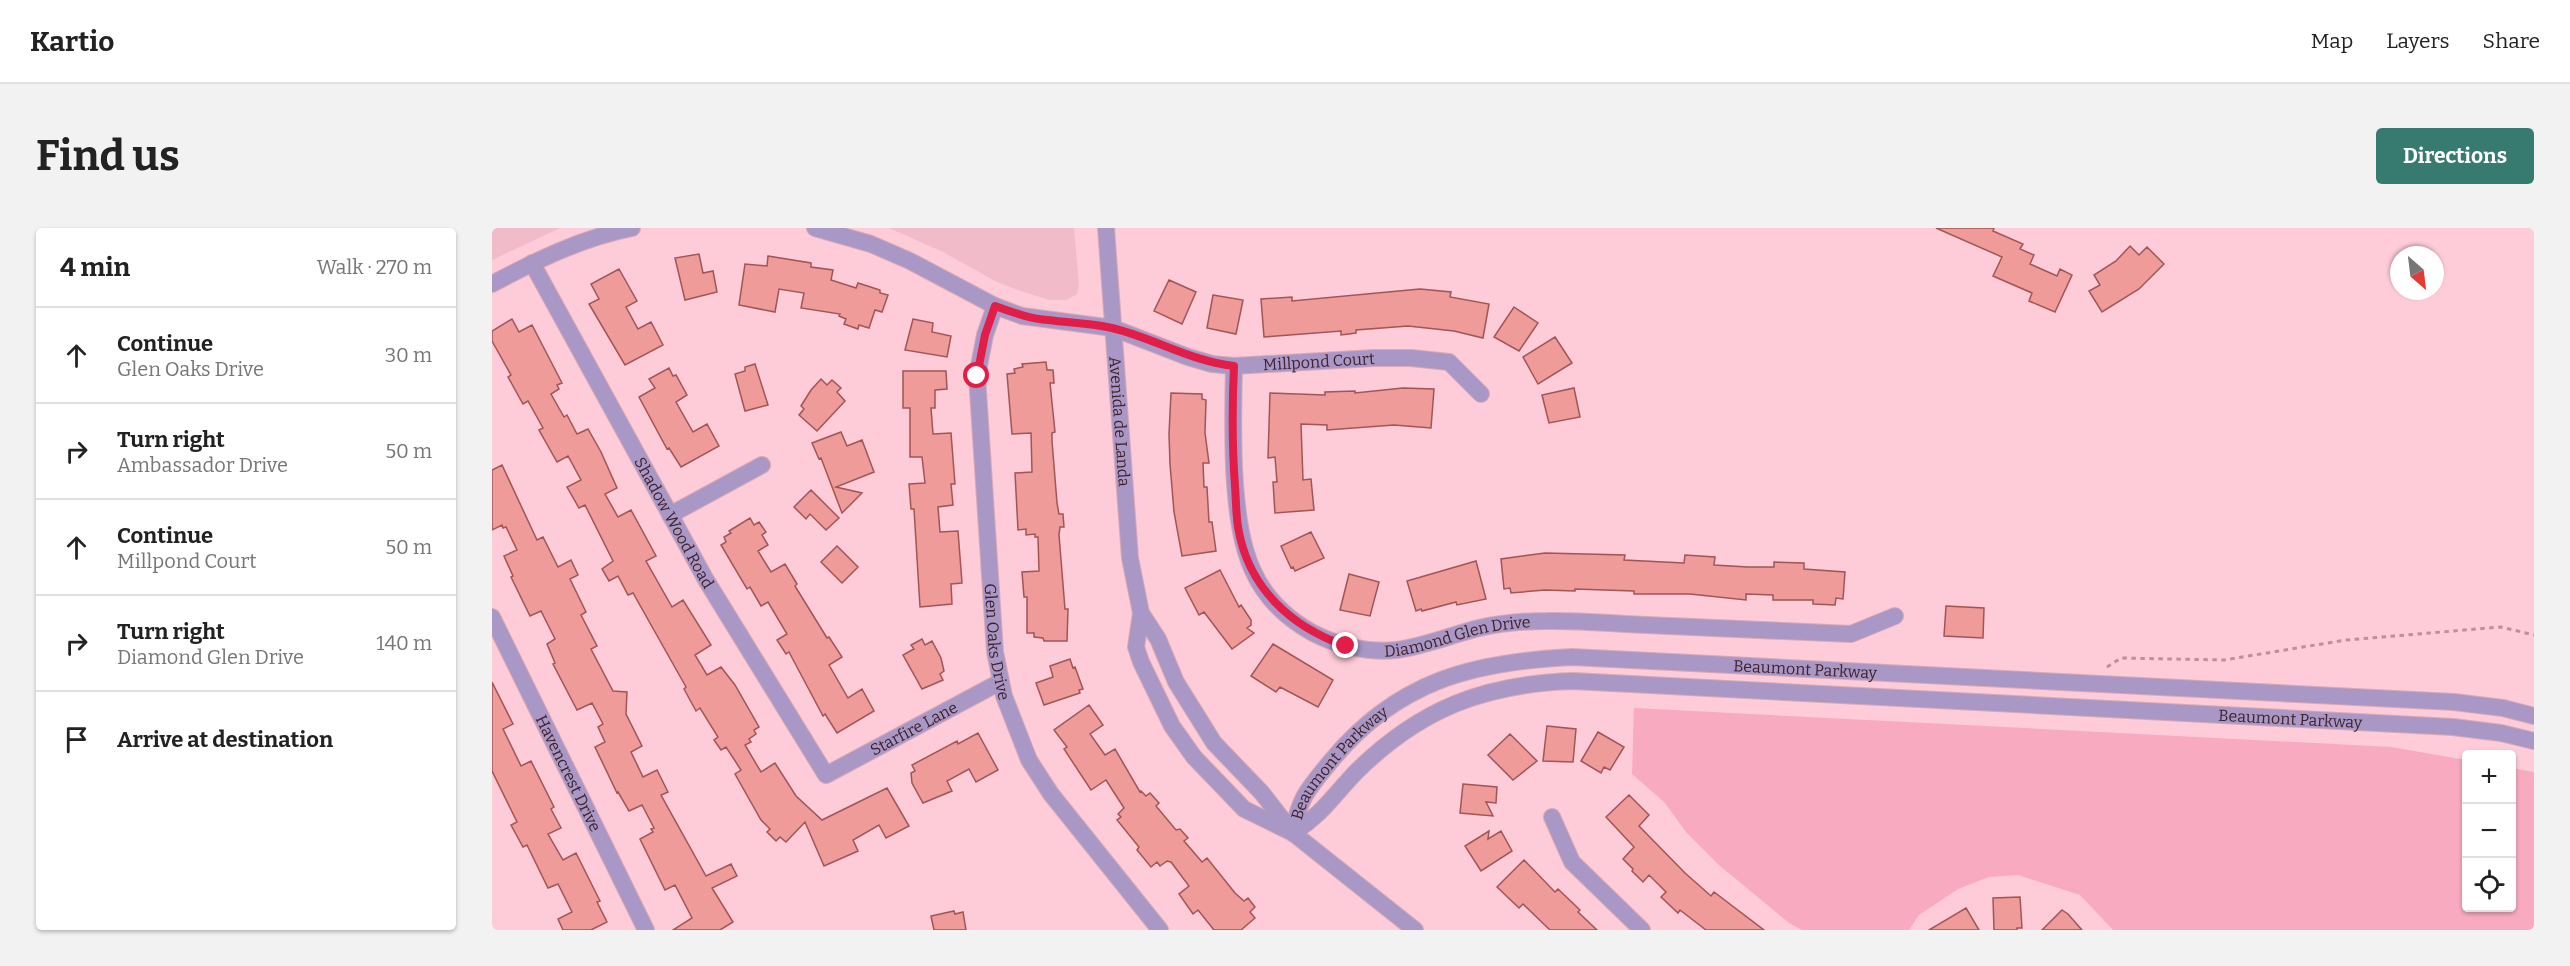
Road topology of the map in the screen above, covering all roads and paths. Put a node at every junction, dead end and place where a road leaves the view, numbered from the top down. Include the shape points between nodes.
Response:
1 (632, 228) edge
2 (815, 228) edge
3 (1106, 228) edge
4 (532, 262) junction
5 (492, 284) edge
6 (995, 306) junction
7 (1113, 328) junction
8 (1234, 366) junction
9 (1481, 394) dead end
10 (762, 465) dead end
11 (670, 515) junction
12 (1141, 614) junction
13 (1895, 616) dead end
14 (492, 617) edge
15 (2534, 635) edge
16 (1000, 682) junction
17 (2101, 684) junction
18 (2534, 716) edge
19 (2534, 741) edge
20 (826, 775) joint
21 (1552, 817) dead end
22 (1293, 832) junction
23 (646, 930) edge
24 (1160, 930) edge
25 (1415, 930) edge
26 (1642, 930) edge

1 - 4 street
2 - 6 street, Millpond Court via 871,244
3 - 7 street, Avenida de Landa
4 - 5 street
4 - 11 street, Shadow Wood Road
6 - 7 street, Millpond Court via 1030,317
6 - 16 street, Glen Oaks Drive via 977,376
7 - 8 street, Millpond Court via 1188,357
7 - 12 street, Avenida de Landa via 1130,558
8 - 9 street, Millpond Court via 1374,358 1449,362
8 - 13 street, Diamond Glen Drive via 1232,440 1238,527 1244,552 1254,575 1284,613 1323,638 1346,646 1394,650 1479,628 1548,621 1851,634
10 - 11 street
11 - 20 street, Shadow Wood Road
12 - 22 street, Avenida de Landa via 1214,743
12 - 22 street, Avenida de Landa via 1136,647 1172,726 1194,757 1244,809
14 - 23 street, Havencrest Drive
15 - 17 path via 2501,627 2346,640 2224,660 2121,658 2106,668
16 - 20 street, Starfire Lane
16 - 24 street, Glen Oaks Drive via 1029,760 1051,794
17 - 18 street, Beaumont Parkway via 2454,702
17 - 22 street, Beaumont Parkway via 1572,657 1495,664 1425,686 1395,702 1365,726 1306,791 1297,808
19 - 22 street, Beaumont Parkway via 2453,727 1541,682 1465,700 1405,730 1356,772 1321,813
21 - 26 street via 1572,862
22 - 25 street, Avenida de Landa

